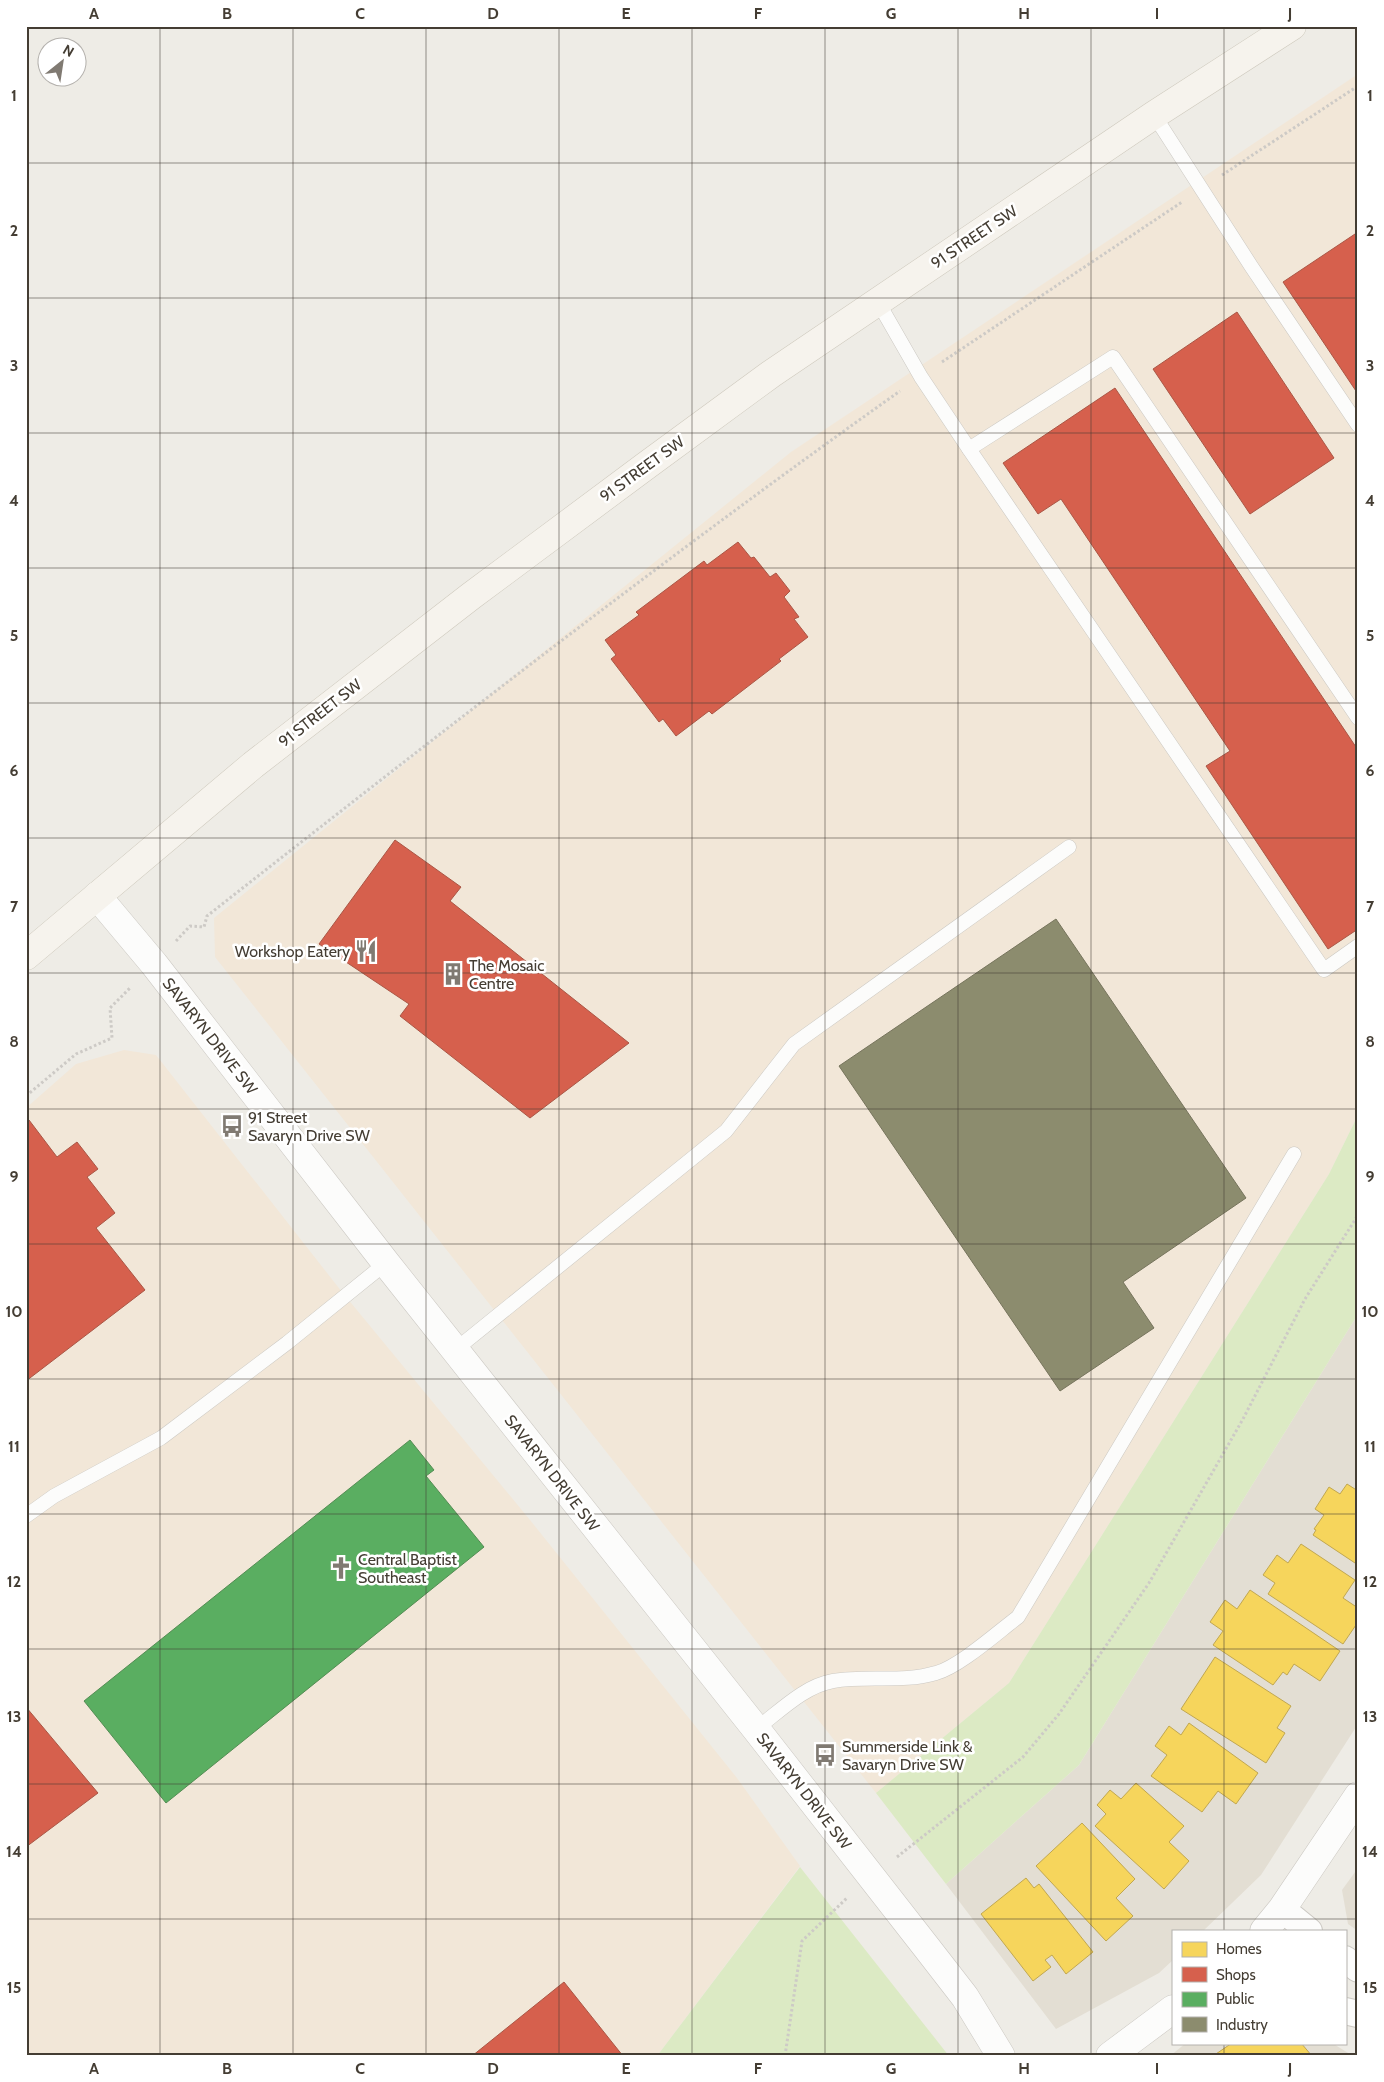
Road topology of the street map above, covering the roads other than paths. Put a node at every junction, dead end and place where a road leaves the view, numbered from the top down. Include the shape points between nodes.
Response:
1 (1292, 26) edge
2 (1154, 115) junction
3 (878, 302) junction
4 (1358, 426) edge
5 (968, 450) junction
6 (1358, 718) edge
7 (1069, 847) dead end
8 (97, 896) junction
9 (1358, 946) edge
10 (26, 956) edge
11 (1294, 1154) dead end
12 (386, 1263) junction
13 (455, 1350) junction
14 (26, 1516) edge
15 (756, 1730) junction
16 (1358, 1796) edge
17 (1282, 1909) junction
18 (1265, 1930) edge
19 (1308, 1930) edge
20 (1346, 1960) edge
21 (1358, 1969) edge
22 (1172, 2010) edge
23 (1001, 2056) edge
24 (1110, 2056) edge

1 - 2 main road, 91 STREET SW
2 - 3 main road, 91 STREET SW
2 - 4 lane
3 - 5 lane
3 - 8 main road, 91 STREET SW via 771,374 471,596 253,765
5 - 6 lane via 1113,357
5 - 9 lane via 1324,970
7 - 13 lane via 794,1044 726,1131
8 - 10 main road, 91 STREET SW
8 - 12 street, SAVARYN DRIVE SW
11 - 15 lane via 1018,1617 954,1665 938,1673 818,1685
12 - 13 street, SAVARYN DRIVE SW
12 - 14 lane via 288,1343 161,1438 54,1496
13 - 15 street, SAVARYN DRIVE SW
15 - 23 street, SAVARYN DRIVE SW via 965,1997
16 - 17 street
17 - 18 street
17 - 19 street
20 - 21 street
22 - 24 street

